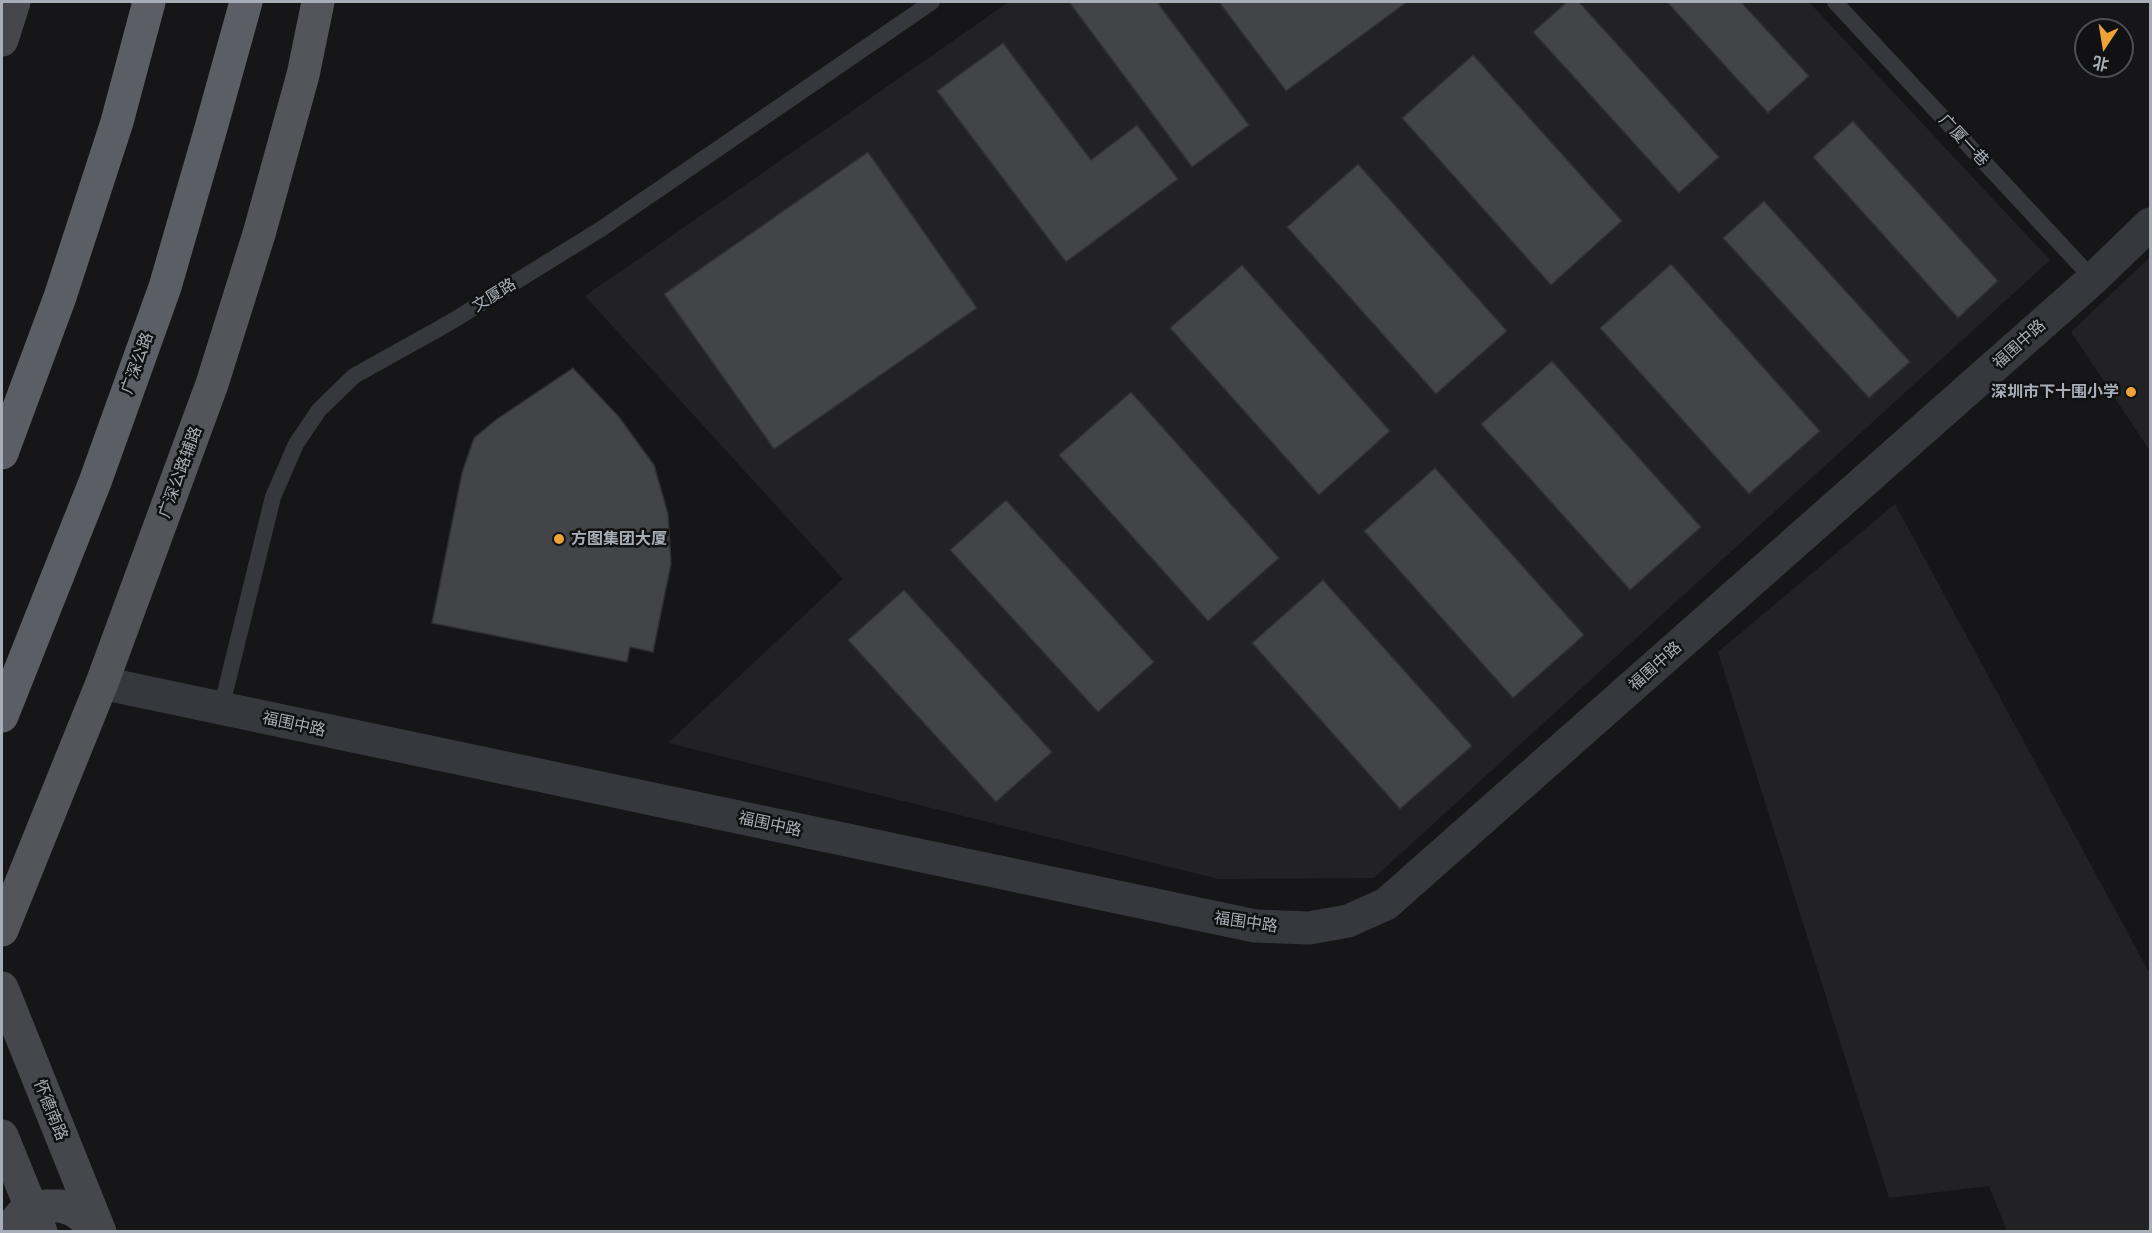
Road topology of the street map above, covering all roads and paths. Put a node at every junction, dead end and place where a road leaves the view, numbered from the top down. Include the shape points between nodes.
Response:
1 (14, 2) edge
2 (148, 2) edge
3 (246, 2) edge
4 (318, 2) edge
5 (932, 2) edge
6 (1835, 2) edge
7 (2, 40) edge
8 (2151, 224) edge
9 (2093, 279) junction
10 (2, 453) edge
11 (102, 683) junction
12 (220, 709) junction
13 (2, 716) edge
14 (2, 930) edge
15 (2, 988) edge
16 (2, 1136) edge
17 (7, 1232) edge
18 (42, 1232) edge
19 (98, 1232) edge

1 - 7 main road
2 - 10 highway via 117,122 60,297
3 - 13 highway, 广深公路 via 165,287 95,482
4 - 11 main road, 广深公路辅路 via 303,75 216,373
5 - 12 lane, 文厦路 via 600,229 354,376 319,410 296,444 273,497
6 - 9 lane, 广厦一巷
8 - 9 street, 福围中路
9 - 12 street, 福围中路 via 1386,904 1348,921 1309,928 1255,926
11 - 12 street, 福围中路
11 - 14 main road, 广深公路辅路
15 - 19 main road, 怀德南路
16 - 18 main road
17 - 19 main road via 21,1215 34,1208 61,1206 73,1210

